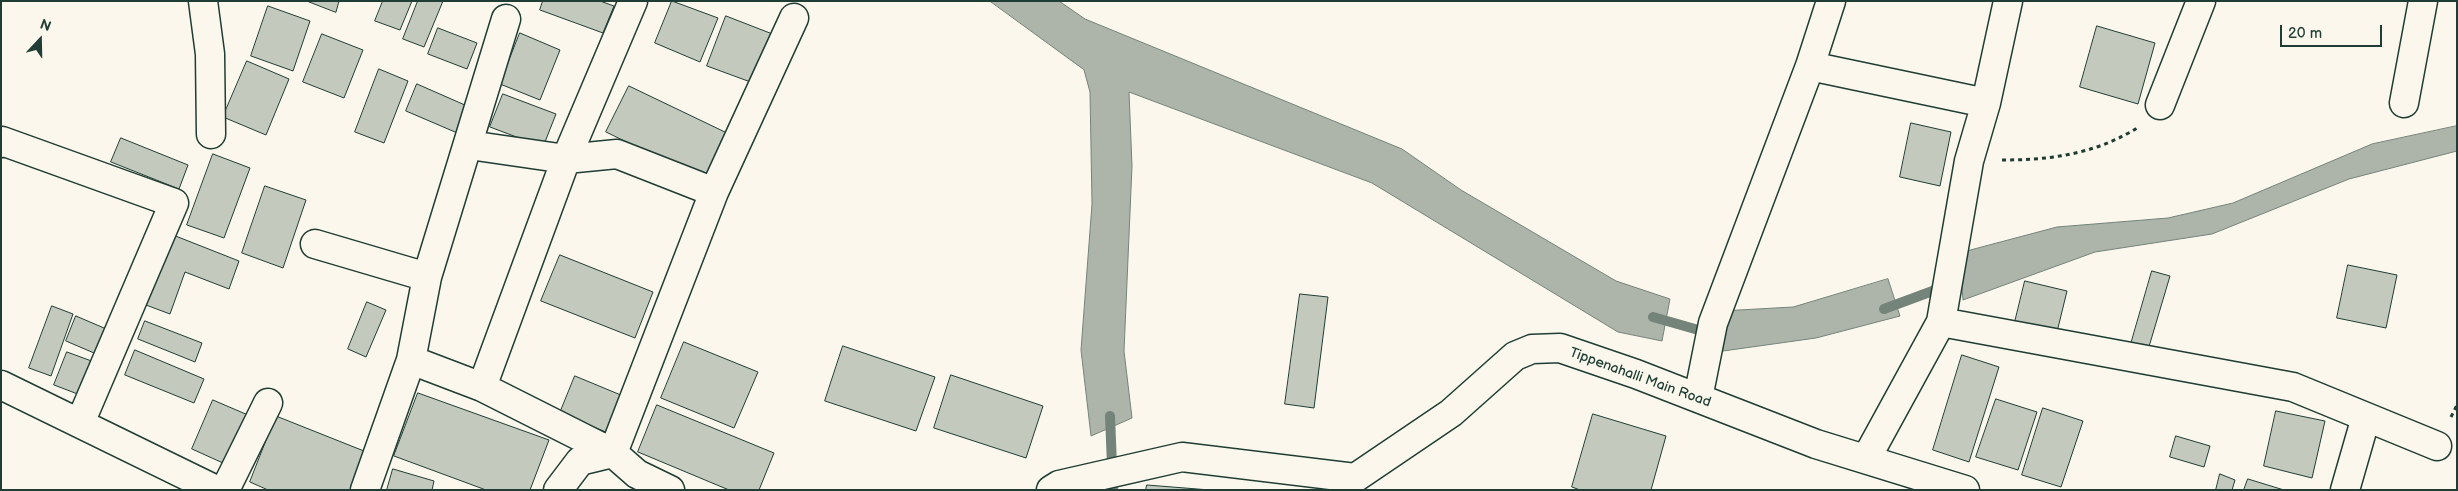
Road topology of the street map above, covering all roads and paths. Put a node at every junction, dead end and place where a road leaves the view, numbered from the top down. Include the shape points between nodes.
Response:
1 (203, 1) edge
2 (633, 1) edge
3 (1831, 1) edge
4 (2008, 1) edge
5 (2201, 1) edge
6 (2423, 1) edge
7 (794, 18) dead end
8 (506, 19) dead end
9 (1810, 66) junction
10 (1986, 102) junction
11 (2404, 103) dead end
12 (2160, 105) joint
13 (211, 134) dead end
14 (1, 143) edge
15 (469, 145) junction
16 (566, 159) junction
17 (1968, 161) junction
18 (714, 192) junction
19 (315, 244) dead end
20 (427, 276) junction
21 (1942, 317) junction
22 (411, 360) junction
23 (1, 385) edge
24 (482, 387) junction
25 (1698, 398) junction
26 (268, 403) dead end
27 (2366, 417) junction
28 (80, 423) junction
29 (2437, 446) dead end
30 (613, 453) junction
31 (1866, 459) junction
32 (1275, 480) edge
33 (1359, 486) edge
34 (216, 490) edge
35 (225, 490) edge
36 (365, 490) edge
37 (558, 490) edge
38 (670, 490) edge
39 (1051, 490) edge
40 (1964, 490) edge
41 (2345, 490) edge

1 - 13 street via 210,54
2 - 16 street
3 - 9 street
4 - 10 street
5 - 12 street
6 - 11 street
7 - 18 street
8 - 15 street
9 - 10 street
9 - 25 street via 1712,328
10 - 17 street
12 - 17 path via 2135,130 2105,144 2066,156
14 - 28 street via 174,203
15 - 16 street
15 - 20 street
16 - 18 street via 617,154
16 - 24 street
17 - 21 street
18 - 30 street
19 - 20 street
20 - 22 street
21 - 27 street via 2293,387
21 - 31 street
22 - 24 street
22 - 36 street
23 - 28 street
24 - 30 street
25 - 31 street, Tippenahalli Main Road via 1816,444
25 - 33 street, Tippenahalli Main Road via 1560,348 1532,349 1514,356 1450,413
26 - 35 street
27 - 29 street
27 - 41 street
28 - 34 street
30 - 37 street via 580,461
30 - 38 street via 637,474
31 - 40 street, Tippenahalli Main Road
32 - 33 street, Tippenahalli Main Road
32 - 39 street, Tippenahalli Main Road via 1182,457 1059,485

